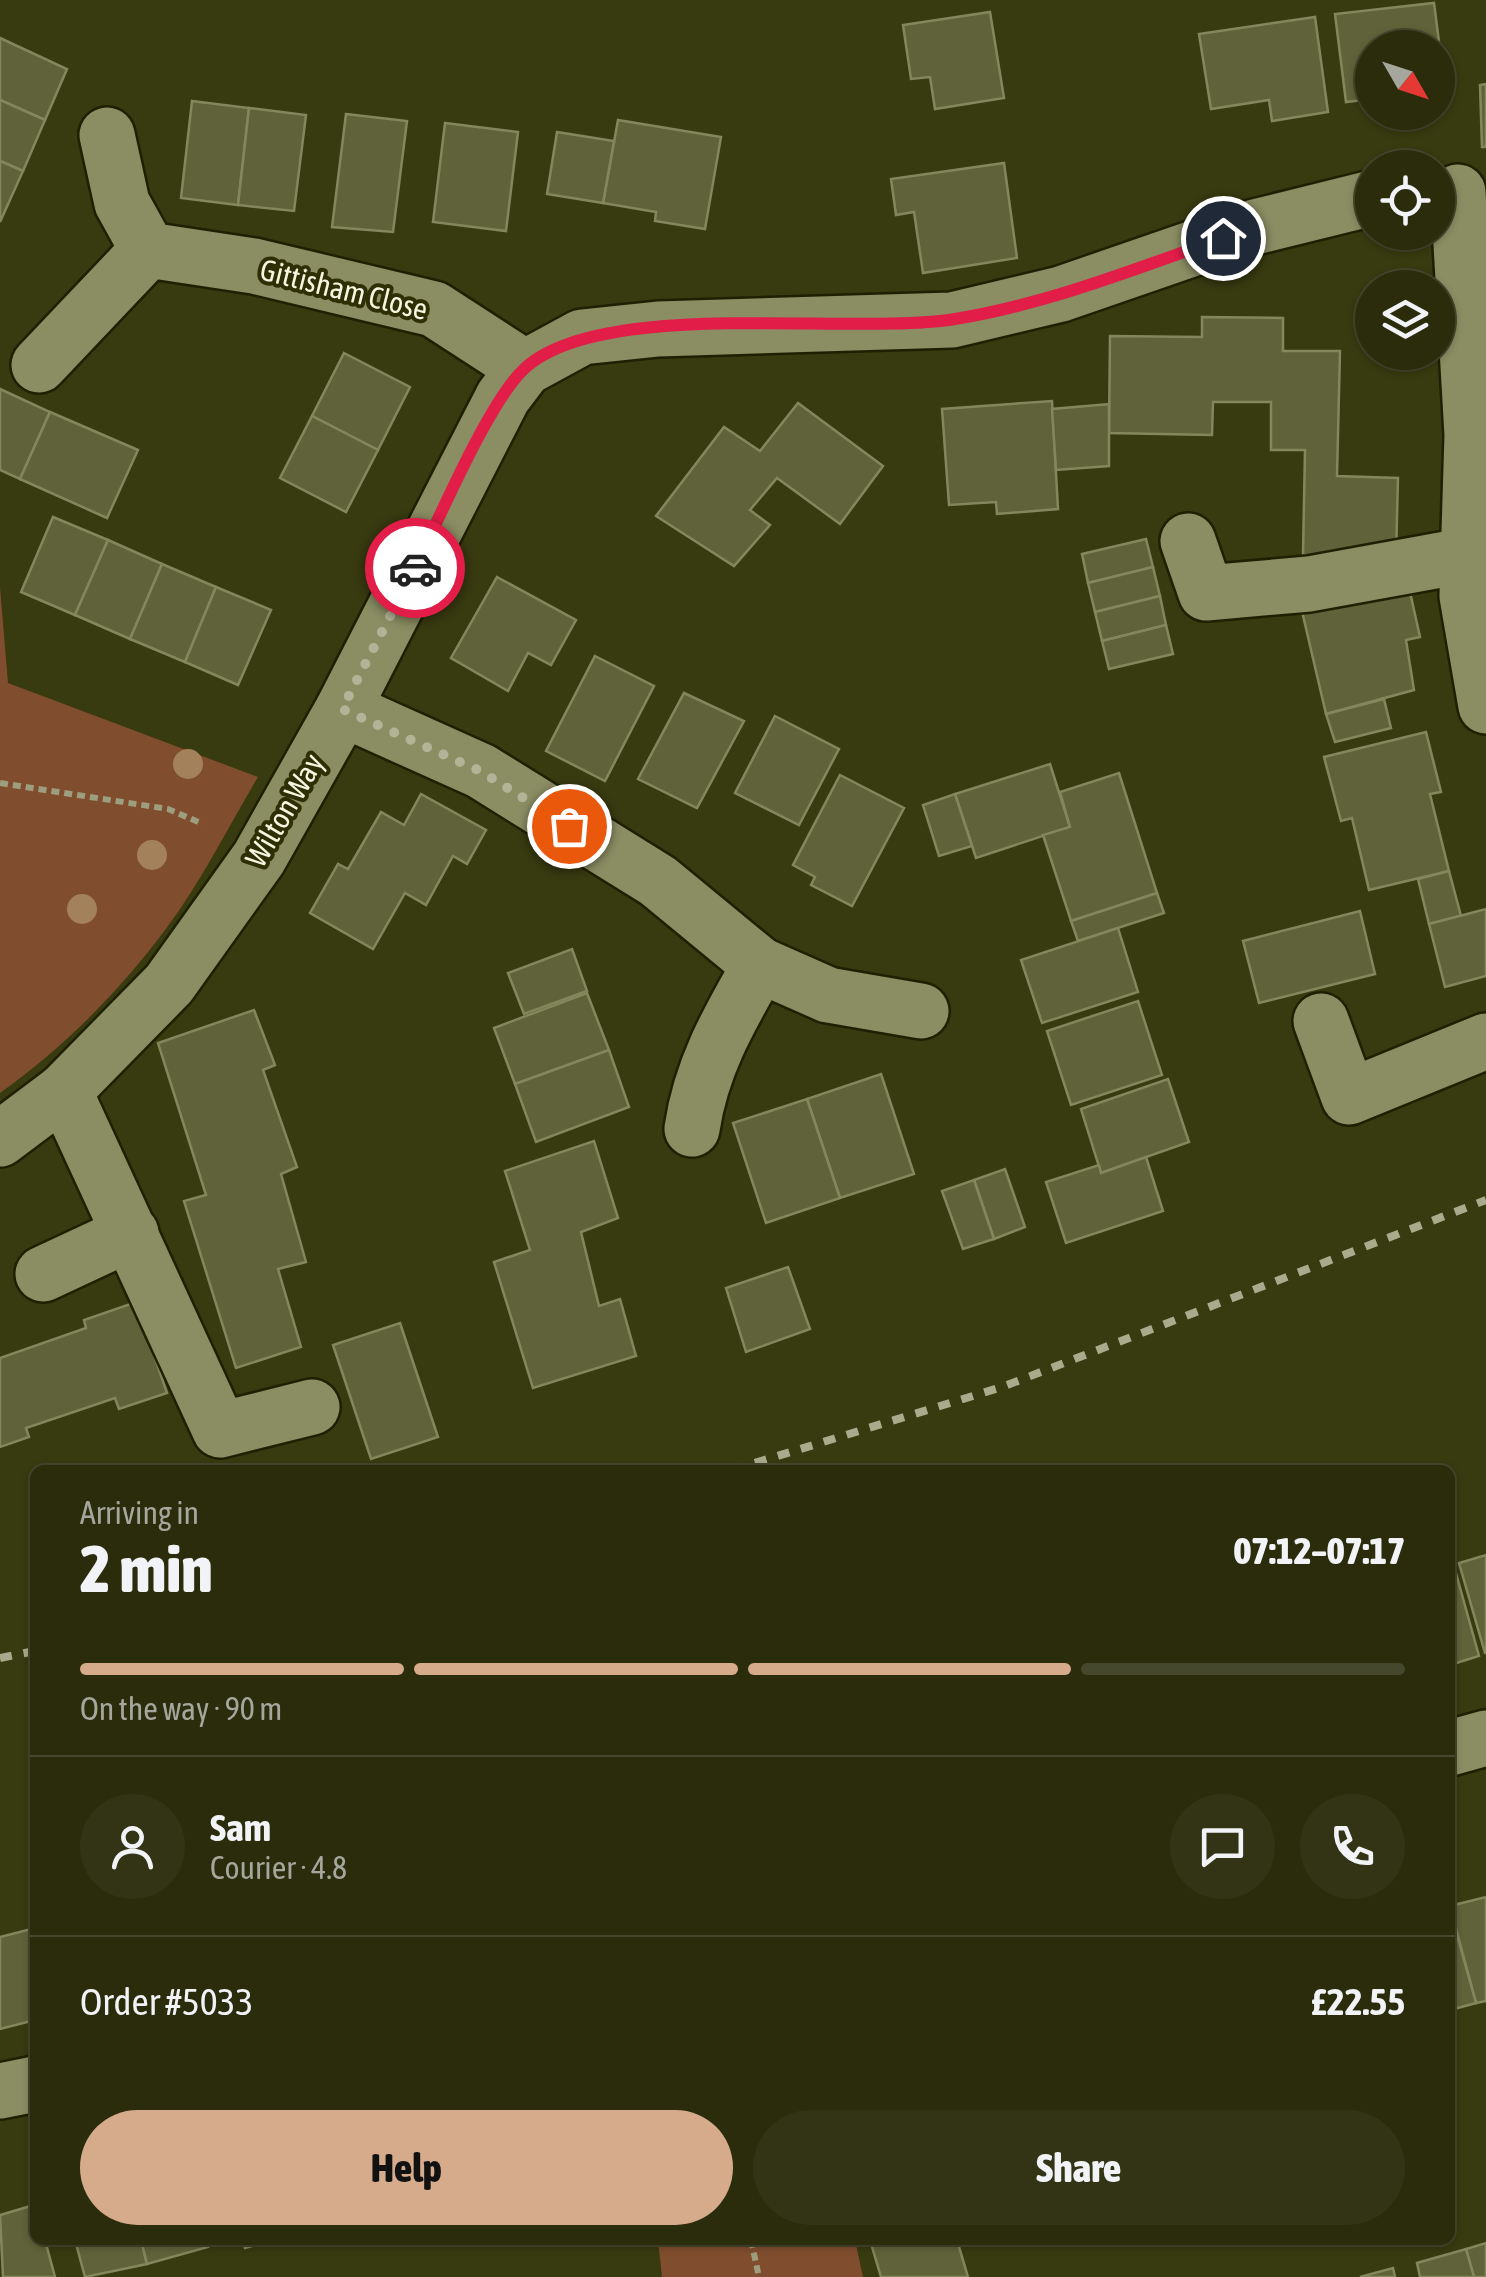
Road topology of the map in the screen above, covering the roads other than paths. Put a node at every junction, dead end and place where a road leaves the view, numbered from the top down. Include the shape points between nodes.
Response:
1 (108, 135) dead end
2 (1460, 194) edge
3 (1355, 202) edge
4 (148, 250) junction
5 (38, 365) dead end
6 (525, 368) junction
7 (1188, 540) dead end
8 (1468, 555) junction
9 (1485, 693) edge
10 (342, 709) junction
11 (760, 965) junction
12 (921, 1011) dead end
13 (1321, 1021) dead end
14 (1486, 1040) edge
15 (64, 1090) junction
16 (692, 1129) dead end
17 (0, 1140) edge
18 (131, 1233) junction
19 (43, 1274) dead end
20 (312, 1408) dead end
21 (1486, 1738) edge
22 (1455, 1747) edge
23 (30, 2085) edge
24 (0, 2091) edge

1 - 4 street via 122,203
2 - 8 street via 1472,435
3 - 6 street, Wilton Way via 1255,227 1061,294 952,320 620,333 582,338
4 - 5 street
4 - 6 street, Gittisham Close via 254,266 434,309
6 - 10 street, Wilton Way via 502,398
7 - 8 street via 1206,593 1309,584
8 - 9 street via 1467,596
10 - 11 street via 480,771 658,881
10 - 15 street, Wilton Way via 259,858 169,984
11 - 12 street via 828,995
11 - 16 street via 698,1086
13 - 14 street via 1350,1097
15 - 17 street, Wilton Way
15 - 18 street
18 - 19 street
18 - 20 street via 220,1430
21 - 22 street
23 - 24 street

